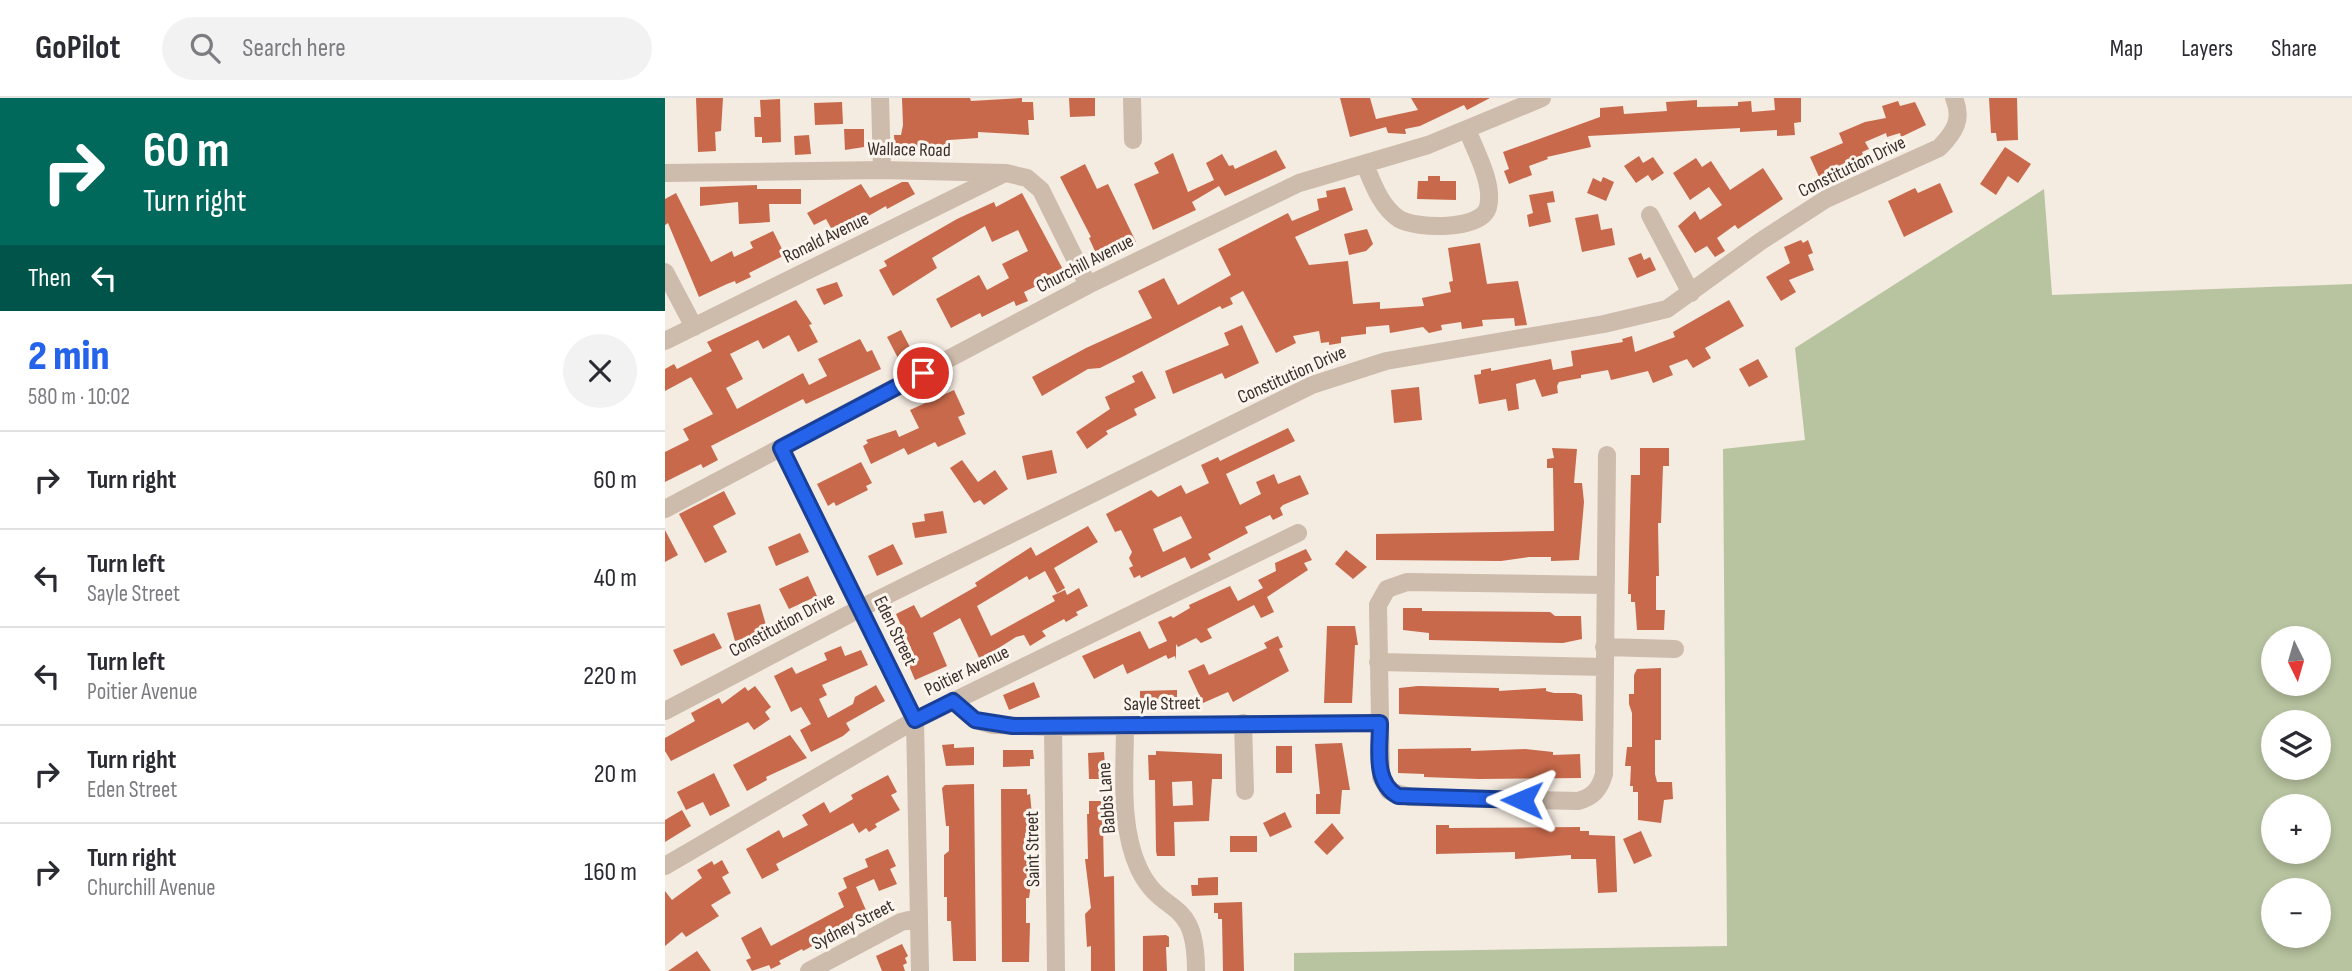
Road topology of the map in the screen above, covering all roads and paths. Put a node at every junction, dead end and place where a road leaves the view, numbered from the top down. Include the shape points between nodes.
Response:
1 (880, 98) edge
2 (1132, 98) edge
3 (1542, 98) edge
4 (1954, 98) edge
5 (1505, 105) edge
6 (1467, 129) junction
7 (1133, 140) dead end
8 (1365, 165) junction
9 (882, 170) junction
10 (665, 173) edge
11 (1006, 173) junction
12 (1650, 215) dead end
13 (665, 272) edge
14 (1088, 285) junction
15 (1691, 293) junction
16 (694, 327) junction
17 (665, 341) edge
18 (781, 448) junction
19 (1607, 456) dead end
20 (665, 509) edge
21 (1298, 533) dead end
22 (1605, 585) junction
23 (861, 608) junction
24 (1604, 647) junction
25 (1675, 649) dead end
26 (1378, 662) junction
27 (1604, 667) junction
28 (953, 701) junction
29 (665, 711) edge
30 (915, 720) junction
31 (1243, 723) junction
32 (1380, 723) junction
33 (1125, 726) junction
34 (1053, 727) junction
35 (1245, 791) dead end
36 (665, 866) edge
37 (917, 918) junction
38 (809, 971) edge
39 (920, 971) edge
40 (1056, 971) edge
41 (1196, 971) edge

1 - 9 street
2 - 7 street
3 - 5 street, Churchill Avenue
4 - 15 street, Constitution Drive via 1959,114 1954,133 1939,148 1826,200 1761,240
5 - 6 street, Churchill Avenue
6 - 8 street, Churchill Avenue
6 - 8 street via 1488,191 1488,207 1482,218 1471,224 1401,220 1386,208
8 - 14 street, Churchill Avenue via 1299,183
9 - 10 street, Wallace Road
9 - 11 street, Wallace Road
11 - 14 street, Wallace Road via 1027,178 1041,190
11 - 16 street, Ronald Avenue
12 - 15 street
13 - 16 street
14 - 18 street, Churchill Avenue
15 - 23 street, Constitution Drive via 1667,309 1604,324 1350,370
16 - 17 street, Ronald Avenue
18 - 20 street, Churchill Avenue
18 - 23 street, Eden Street
19 - 22 street
21 - 28 street, Poitier Avenue
22 - 24 street
22 - 26 street via 1395,584 1378,605
23 - 29 street, Constitution Drive
23 - 30 street, Eden Street
24 - 25 street
24 - 27 street
26 - 27 street
26 - 32 street
27 - 32 street via 1604,774 1596,792 1578,801 1398,796 1381,777
28 - 30 street, Poitier Avenue
28 - 34 street, Sayle Street via 975,720
30 - 36 street, Poitier Avenue
30 - 37 street, Eden Street
31 - 32 street, Sayle Street
31 - 33 street, Sayle Street
31 - 35 street
33 - 34 street, Sayle Street
33 - 41 street, Babbs Lane via 1125,809 1130,840 1147,882 1190,924
34 - 40 street, Saint Street
37 - 38 street, Sydney Street
37 - 39 street, Eden Street

